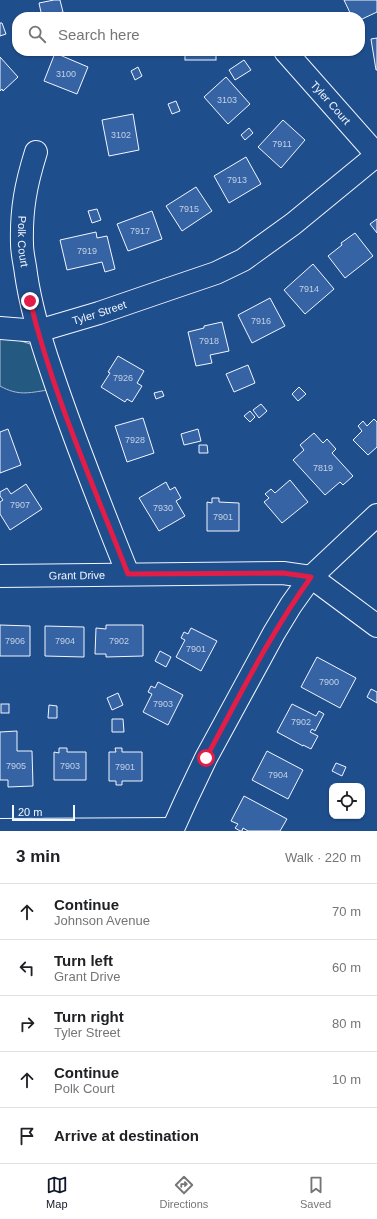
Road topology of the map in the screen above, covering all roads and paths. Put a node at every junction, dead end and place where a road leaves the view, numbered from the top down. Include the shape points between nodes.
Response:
1 (289, 56) edge
2 (36, 152) dead end
3 (377, 155) edge
4 (0, 328) edge
5 (38, 331) junction
6 (377, 515) edge
7 (128, 574) junction
8 (0, 576) edge
9 (311, 577) junction
10 (377, 626) edge
11 (0, 830) edge
12 (173, 830) edge

1 - 3 street, Tyler Court
2 - 5 street, Polk Court via 24,200 22,246 30,301
3 - 5 street, Tyler Street via 293,224 243,260 166,290
4 - 5 street
5 - 7 street via 65,414
6 - 9 street
7 - 8 street, Grant Drive
7 - 9 street, Grant Drive via 283,573
9 - 10 street, Grant Drive
9 - 12 street via 247,682 206,758
11 - 12 street

